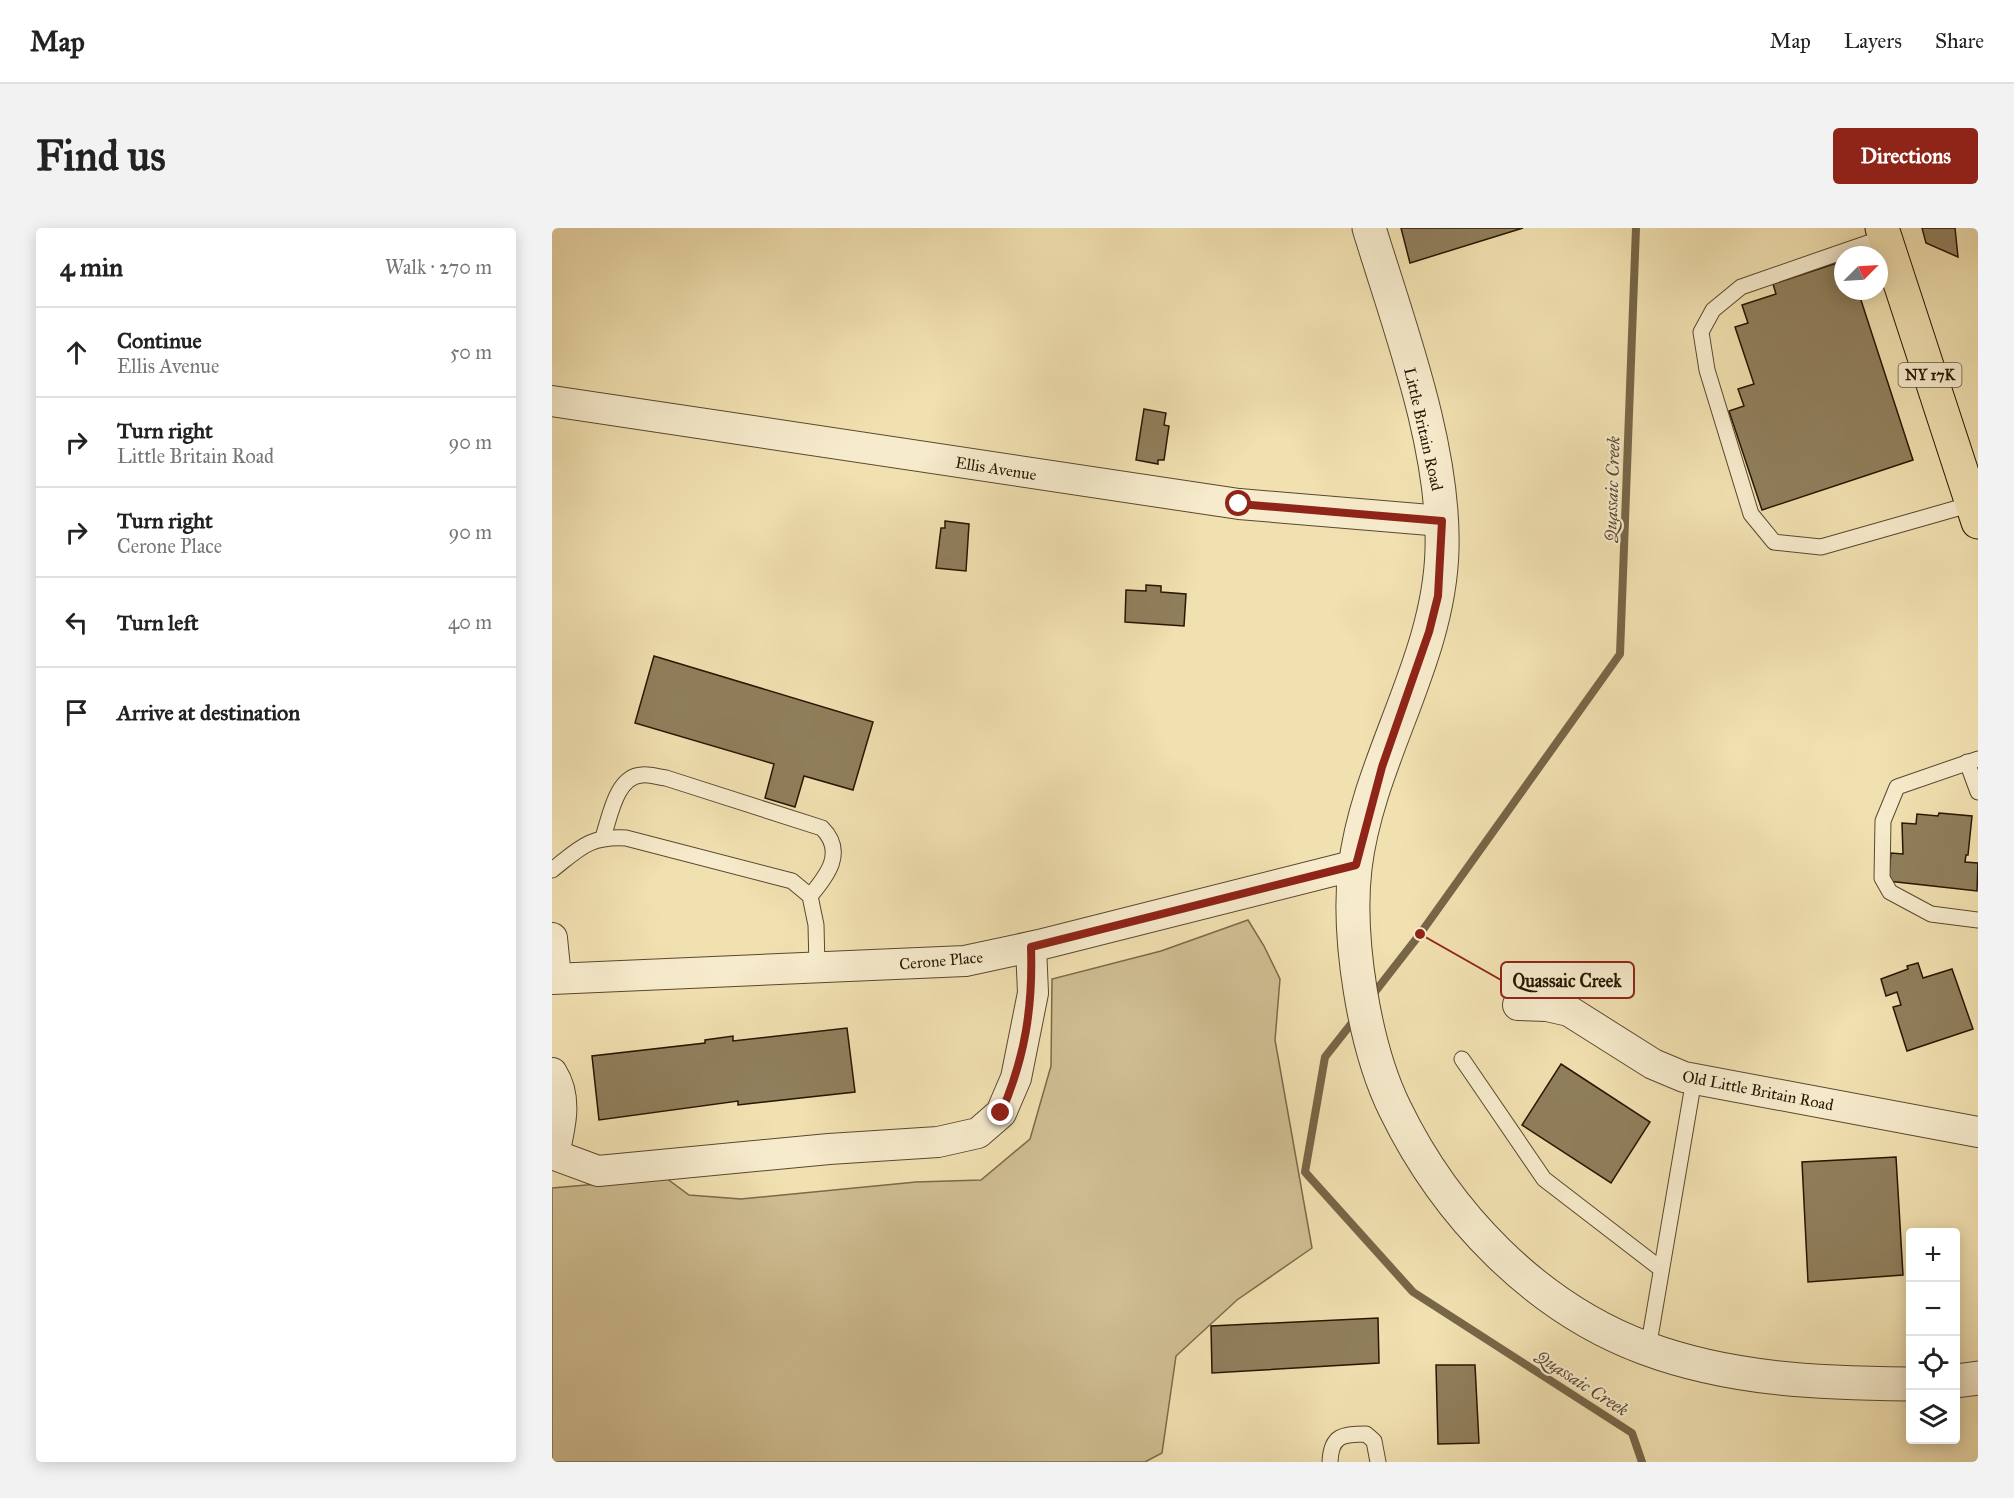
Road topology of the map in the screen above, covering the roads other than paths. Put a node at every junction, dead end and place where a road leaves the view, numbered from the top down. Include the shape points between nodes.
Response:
1 (1369, 228) edge
2 (1883, 233) edge
3 (552, 401) edge
4 (1975, 513) edge
5 (1442, 521) junction
6 (1973, 760) edge
7 (1978, 792) edge
8 (603, 837) junction
9 (1356, 865) junction
10 (552, 870) edge
11 (810, 896) junction
12 (1978, 920) edge
13 (552, 938) edge
14 (1031, 947) junction
15 (817, 967) junction
16 (554, 979) edge
17 (1518, 1005) dead end
18 (1462, 1059) dead end
19 (552, 1073) edge
20 (1694, 1079) junction
21 (1978, 1132) edge
22 (553, 1154) edge
23 (1660, 1269) junction
24 (1648, 1349) junction
25 (1978, 1378) edge
26 (1960, 1380) edge
27 (1906, 1384) edge
28 (1330, 1462) edge
29 (1377, 1462) edge

1 - 5 street, Little Britain Road via 1419,397
2 - 4 main road, NY 17K
2 - 4 lane via 1741,287 1713,310 1701,332 1707,370 1751,514 1774,542 1821,547
3 - 5 street, Ellis Avenue via 1239,504
5 - 9 street, Little Britain Road via 1438,596 1429,632 1382,767
6 - 7 lane
6 - 12 lane via 1897,787 1883,821 1882,878 1890,892 1931,914
8 - 10 lane via 584,845
8 - 11 lane via 626,838 792,881
8 - 11 lane via 623,785 642,774 666,778 822,828 834,848 831,871
9 - 14 street, Cerone Place
9 - 24 street, Little Britain Road via 1356,955 1377,1061 1395,1109 1449,1200 1500,1257 1559,1304 1607,1332
11 - 15 lane via 816,925
13 - 16 street
14 - 15 street, Cerone Place via 965,961
14 - 22 street via 1033,993 1016,1078 1001,1113 978,1132 938,1142 598,1171
15 - 16 street, Cerone Place
17 - 20 street, Old Little Britain Road via 1569,1011 1653,1064
18 - 23 lane via 1544,1179
19 - 22 street via 560,1090 561,1110
20 - 21 street, Old Little Britain Road
20 - 23 lane
23 - 24 lane
24 - 27 street, Little Britain Road via 1724,1371 1810,1382
25 - 26 street
28 - 29 lane via 1330,1448 1347,1434 1366,1434 1374,1441

